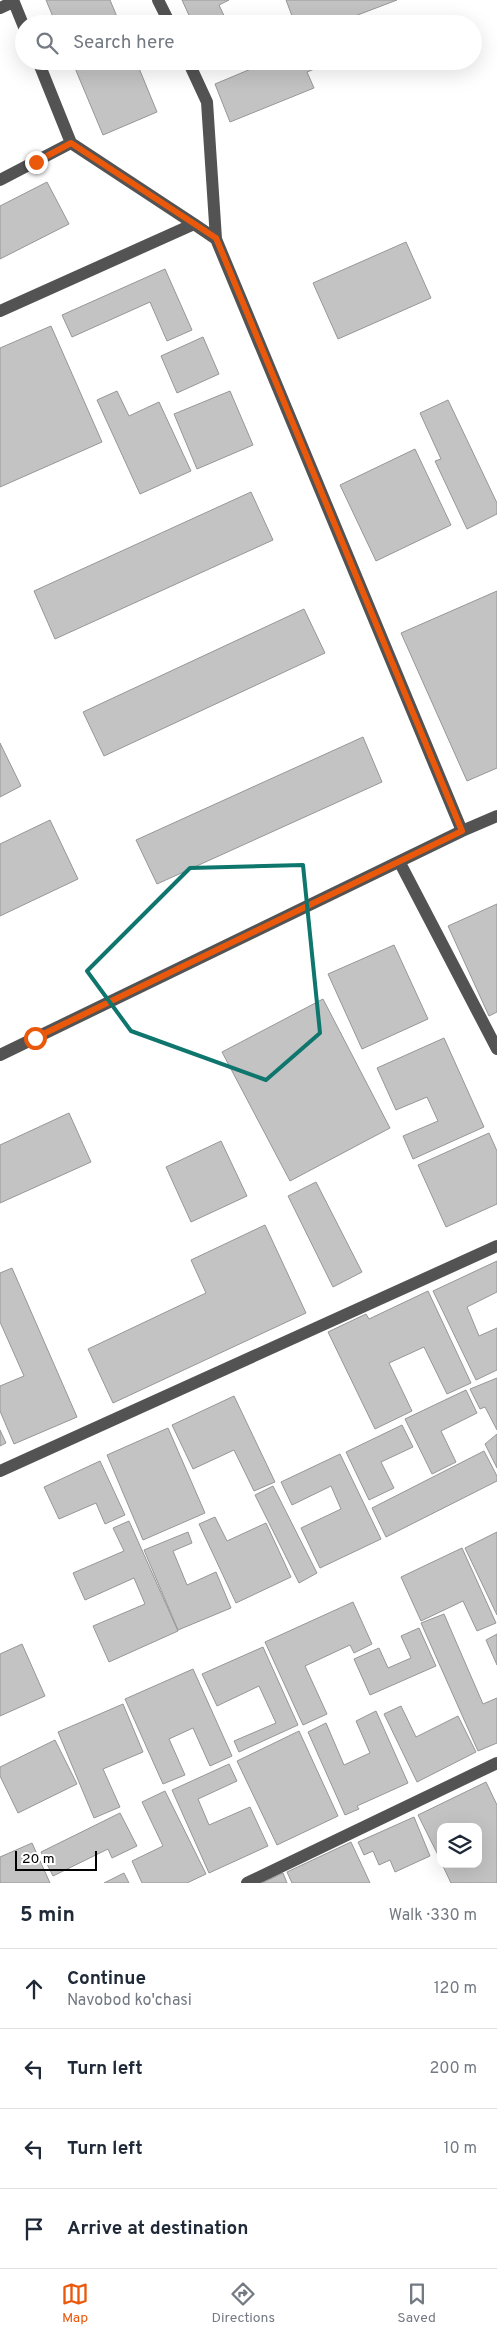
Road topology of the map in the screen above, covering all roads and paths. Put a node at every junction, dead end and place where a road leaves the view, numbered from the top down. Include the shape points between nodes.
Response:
1 (158, 0) edge
2 (13, 1) edge
3 (0, 8) edge
4 (19, 15) edge
5 (166, 15) edge
6 (42, 70) edge
7 (192, 70) edge
8 (71, 143) junction
9 (0, 180) edge
10 (194, 224) junction
11 (216, 238) junction
12 (0, 311) edge
13 (497, 816) edge
14 (462, 831) junction
15 (400, 862) junction
16 (497, 1049) edge
17 (0, 1055) edge
18 (497, 1246) edge
19 (0, 1470) edge
20 (497, 1763) edge
21 (247, 1883) edge

1 - 5 street
2 - 3 street
2 - 4 street
6 - 8 street
7 - 11 street via 208,102
8 - 9 street
8 - 10 street
10 - 11 street
10 - 12 street
11 - 14 street
13 - 14 street
14 - 15 street
15 - 16 street
15 - 17 street
18 - 19 street
20 - 21 street

